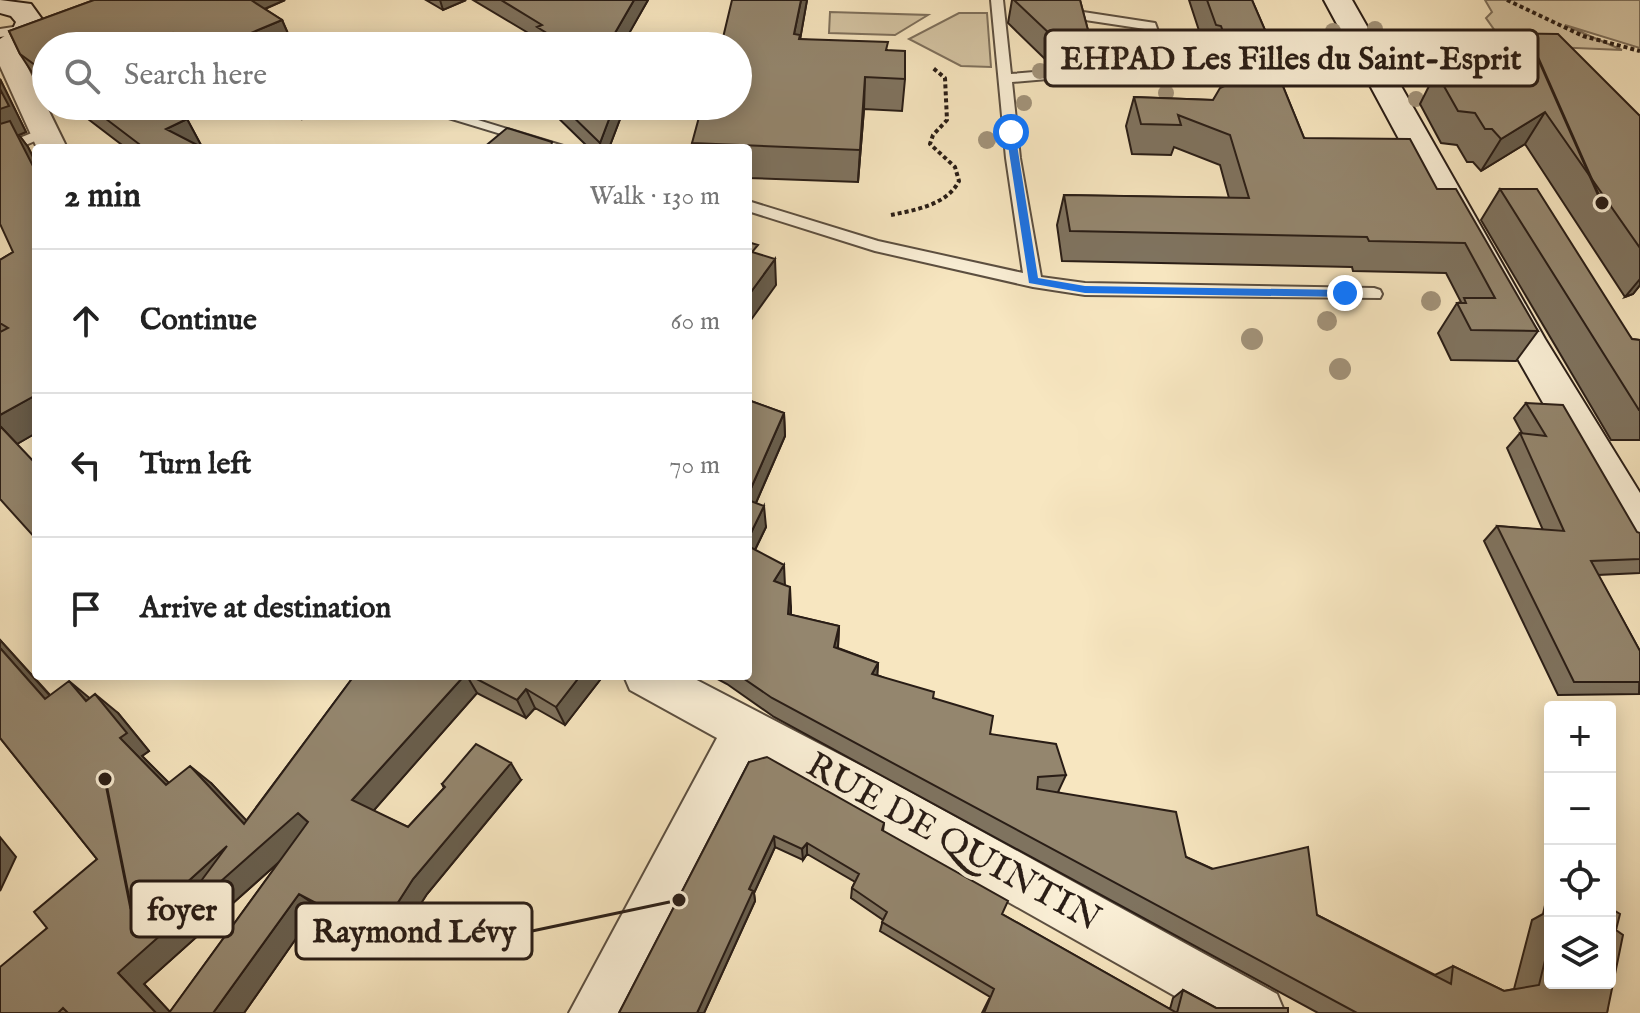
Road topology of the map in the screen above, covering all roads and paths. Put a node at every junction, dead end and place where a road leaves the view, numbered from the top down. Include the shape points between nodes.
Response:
1 (1338, 0) edge
2 (1507, 0) edge
3 (1003, 3) edge
4 (0, 5) edge
5 (1043, 10) edge
6 (28, 33) edge
7 (1450, 35) dead end
8 (1391, 49) dead end
9 (1640, 51) edge
10 (32, 54) edge
11 (933, 68) dead end
12 (1005, 79) junction
13 (44, 120) edge
14 (465, 120) edge
15 (48, 140) edge
16 (549, 144) edge
17 (0, 152) edge
18 (752, 207) edge
19 (891, 215) dead end
20 (1033, 281) junction
21 (1374, 294) dead end
22 (1640, 532) edge
23 (653, 680) edge
24 (746, 730) junction
25 (596, 1013) edge
26 (1258, 1013) edge

1 - 22 street via 1529,345
2 - 9 path via 1583,36
3 - 12 lane
4 - 6 street via 21,10
5 - 12 lane via 1150,26 1163,65
6 - 10 street
7 - 8 path via 1461,52
11 - 19 path via 945,78 947,120 930,144 953,164 958,184 936,203
12 - 20 lane
13 - 15 street
14 - 16 lane
15 - 17 lane
18 - 20 lane via 875,246
20 - 21 lane via 1085,289
23 - 24 street, RUE DE QUINTIN
24 - 25 street
24 - 26 street, RUE DE QUINTIN

